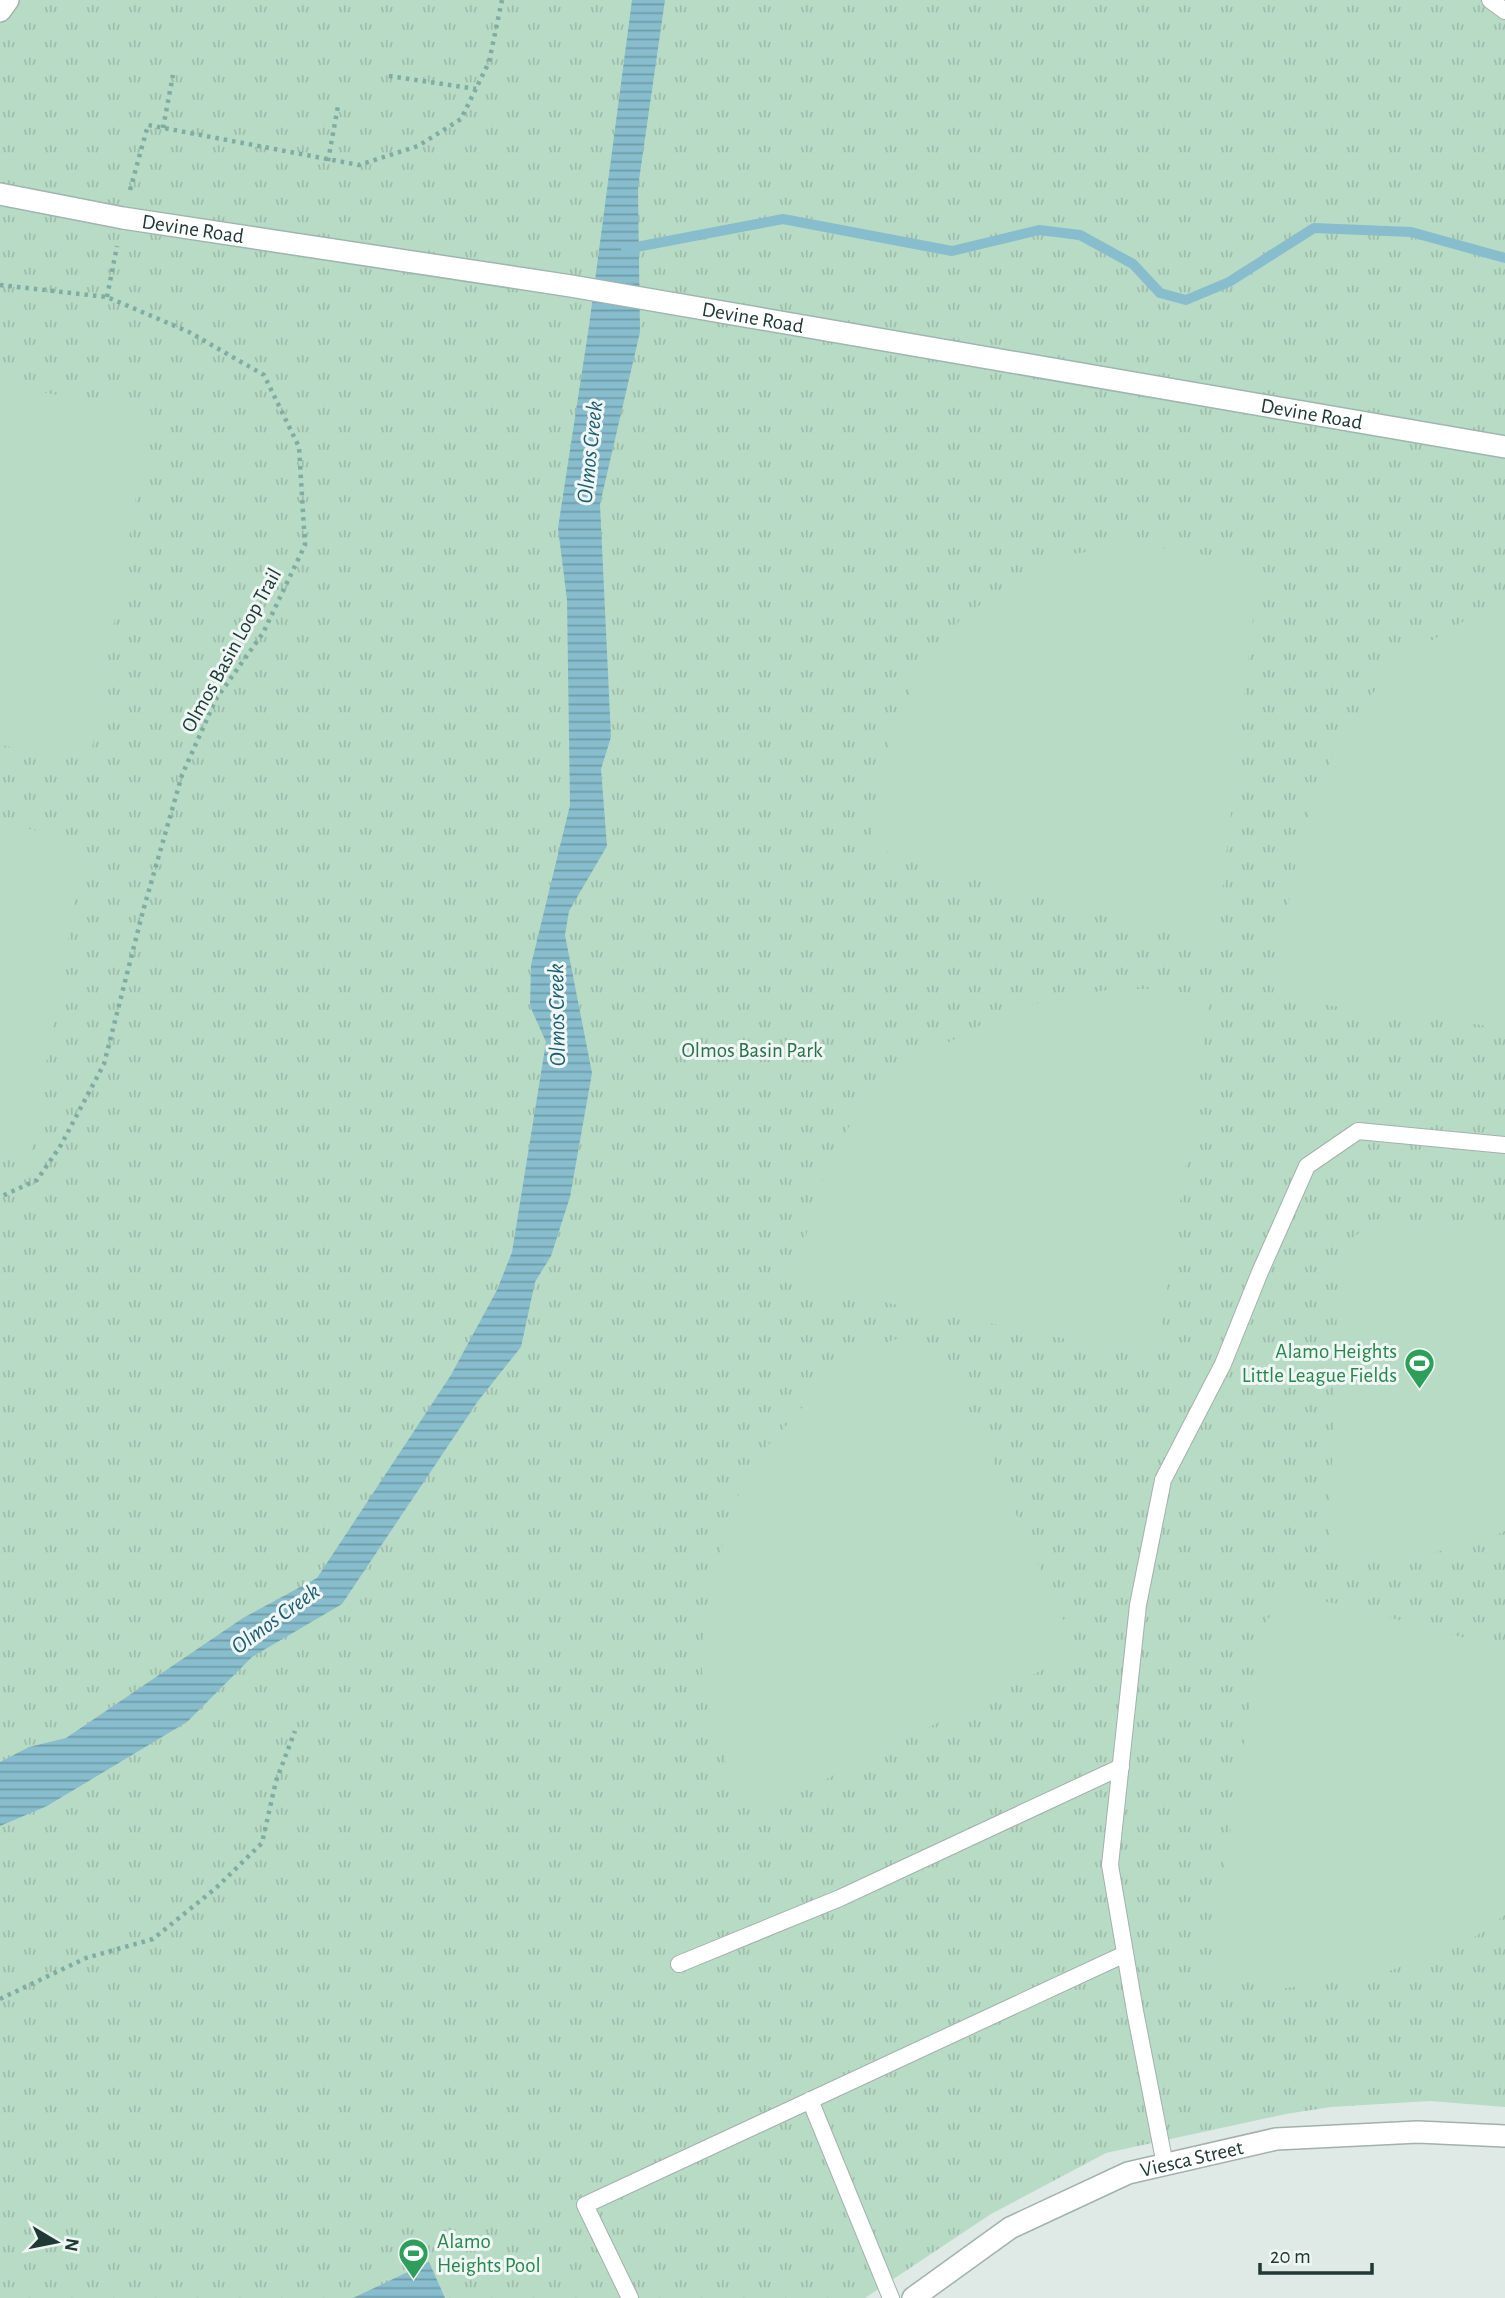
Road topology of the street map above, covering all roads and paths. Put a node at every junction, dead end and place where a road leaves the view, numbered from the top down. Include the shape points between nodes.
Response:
1 (8, 0) edge
2 (502, 0) edge
3 (1490, 0) edge
4 (0, 10) edge
5 (1505, 11) edge
6 (173, 75) dead end
7 (389, 76) dead end
8 (476, 89) junction
9 (338, 106) dead end
10 (163, 128) junction
11 (328, 161) junction
12 (0, 194) edge
13 (123, 218) junction
14 (0, 285) edge
15 (107, 297) junction
16 (1505, 447) edge
17 (1505, 1145) edge
18 (0, 1196) edge
19 (295, 1731) dead end
20 (1121, 1767) junction
21 (1125, 1954) junction
22 (680, 1964) dead end
23 (0, 1999) edge
24 (810, 2100) junction
25 (1505, 2136) edge
26 (1165, 2165) junction
27 (630, 2298) edge
28 (891, 2298) edge
29 (913, 2298) edge

1 - 4 street
2 - 8 path via 489,62
3 - 5 lane
6 - 10 path
7 - 8 path
8 - 11 path via 461,119 418,146 359,165
9 - 11 path
10 - 11 path
10 - 13 path via 148,125
12 - 13 street, Devine Road
13 - 15 path
13 - 16 street, Devine Road via 571,286
14 - 15 path, Olmos Basin Loop Trail
15 - 18 path, Olmos Basin Loop Trail via 189,332 264,375 299,447 305,545 263,633 216,699 182,775 104,1064 37,1180
17 - 20 lane via 1358,1131 1307,1167 1223,1364 1163,1480 1138,1605
19 - 23 path via 276,1781 262,1843 216,1888 153,1939 86,1958
20 - 21 lane via 1110,1865
20 - 22 lane via 840,1898
21 - 24 lane
21 - 26 lane
24 - 27 lane via 585,2205
24 - 28 lane
25 - 26 street, Viesca Street via 1418,2132 1276,2139
26 - 29 street, Viesca Street via 1128,2174 1010,2228

